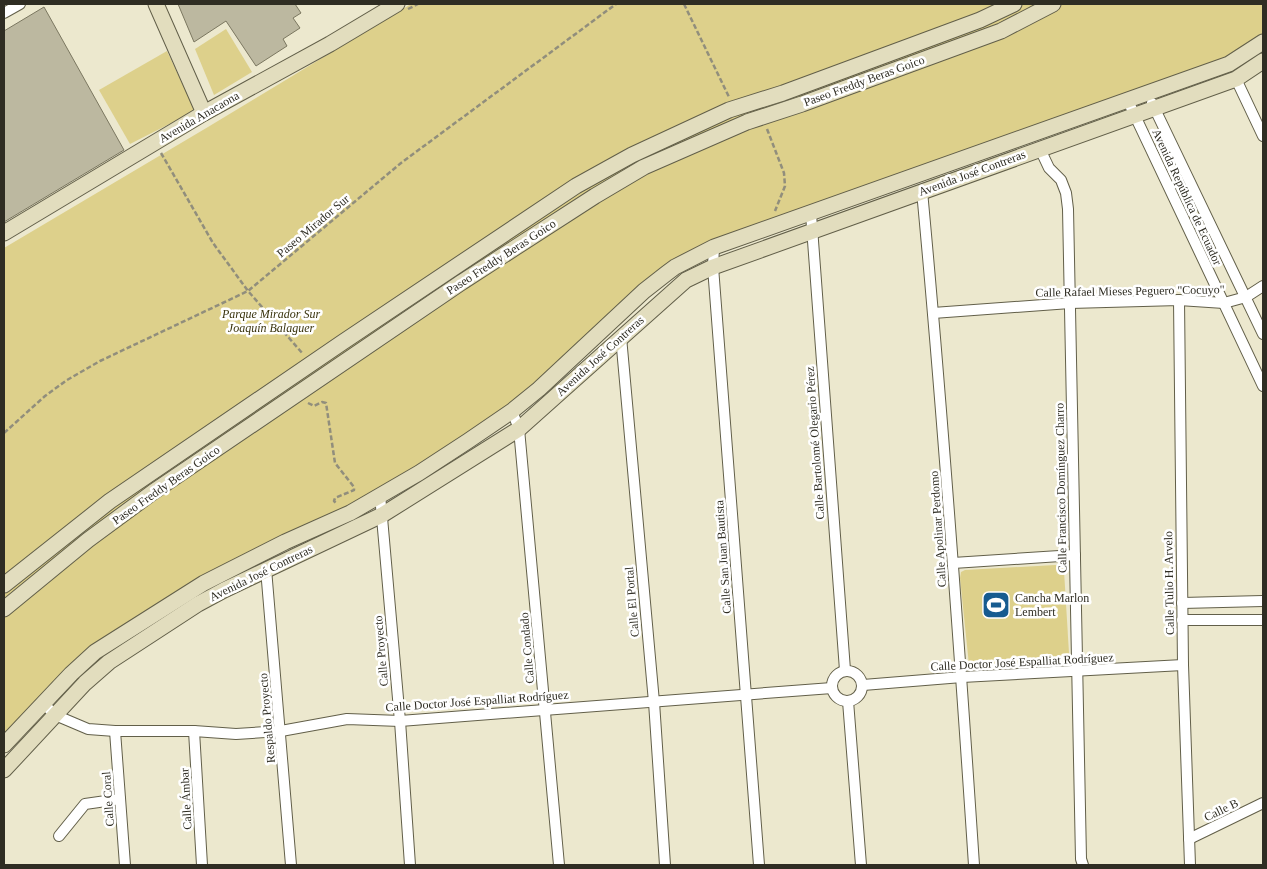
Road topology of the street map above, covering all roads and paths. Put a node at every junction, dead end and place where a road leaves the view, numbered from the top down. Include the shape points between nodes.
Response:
1 (20, 4) edge
2 (156, 4) edge
3 (397, 4) edge
4 (616, 4) edge
5 (684, 4) edge
6 (1014, 4) edge
7 (1053, 4) edge
8 (4, 13) edge
9 (1263, 42) edge
10 (1263, 61) edge
11 (1236, 79) junction
12 (1147, 94) junction
13 (1128, 101) junction
14 (732, 102) dead end
15 (1154, 108) junction
16 (204, 113) junction
17 (1134, 115) junction
18 (762, 117) junction
19 (1263, 136) edge
20 (1040, 149) junction
21 (160, 152) dead end
22 (922, 191) junction
23 (811, 214) junction
24 (766, 230) junction
25 (812, 231) junction
26 (4, 233) edge
27 (714, 247) junction
28 (714, 267) junction
29 (1263, 286) edge
30 (248, 291) junction
31 (1246, 297) junction
32 (1179, 300) junction
33 (1070, 303) junction
34 (1224, 303) junction
35 (934, 313) junction
36 (1263, 334) edge
37 (621, 337) junction
38 (308, 362) junction
39 (320, 379) junction
40 (1263, 386) edge
41 (300, 393) junction
42 (512, 411) junction
43 (519, 429) junction
44 (4, 433) edge
45 (380, 496) junction
46 (345, 515) junction
47 (382, 515) junction
48 (1075, 555) junction
49 (953, 563) junction
50 (266, 570) junction
51 (4, 585) edge
52 (1263, 601) edge
53 (1182, 604) junction
54 (4, 609) edge
55 (1182, 620) junction
56 (1263, 620) edge
57 (1183, 665) junction
58 (845, 670) junction
59 (1077, 672) junction
60 (962, 677) junction
61 (863, 685) junction
62 (832, 688) junction
63 (746, 695) junction
64 (848, 701) junction
65 (654, 702) junction
66 (43, 703) junction
67 (545, 710) junction
68 (55, 715) junction
69 (400, 721) junction
70 (115, 731) junction
71 (194, 731) junction
72 (281, 731) junction
73 (4, 745) edge
74 (4, 770) edge
75 (120, 798) junction
76 (1263, 803) edge
77 (59, 836) dead end
78 (1190, 839) junction
79 (125, 865) edge
80 (202, 865) edge
81 (291, 865) edge
82 (410, 865) edge
83 (559, 865) edge
84 (665, 865) edge
85 (759, 865) edge
86 (861, 865) edge
87 (974, 865) edge
88 (1083, 865) edge
89 (1190, 865) edge

1 - 8 street
2 - 16 main road
3 - 16 main road, Avenida Anacaona
4 - 30 path, Paseo Mirador Sur via 401,163
5 - 14 path
6 - 38 main road, Paseo Freddy Beras Goico via 980,20 729,110 632,155 576,186
7 - 18 main road, Paseo Freddy Beras Goico via 1000,31
9 - 12 main road, Avenida José Contreras via 1230,64
10 - 11 main road, Avenida José Contreras
11 - 15 main road, Avenida José Contreras
11 - 19 street
12 - 13 main road, Avenida José Contreras
12 - 15 street, Avenida República de Ecuador
13 - 17 street, Avenida República de Ecuador
13 - 23 main road, Avenida José Contreras
15 - 17 main road, Avenida José Contreras
15 - 31 street, Avenida República de Ecuador
16 - 26 main road, Avenida Anacaona
17 - 20 main road, Avenida José Contreras
17 - 34 street, Avenida República de Ecuador
18 - 24 path via 784,173 785,186
18 - 39 main road, Paseo Freddy Beras Goico via 644,167 595,196
20 - 22 main road, Avenida José Contreras
20 - 33 street, Calle Francisco Domínguez Charro via 1066,193
21 - 30 path via 213,243
22 - 25 main road, Avenida José Contreras
22 - 35 street, Calle Apolinar Perdomo
23 - 24 main road, Avenida José Contreras
23 - 25 street, Calle Bartolomé Olegario Pérez
24 - 27 main road, Avenida José Contreras
25 - 28 main road, Avenida José Contreras
25 - 58 street, Calle Bartolomé Olegario Pérez
27 - 28 street, Calle San Juan Bautista
27 - 42 main road, Avenida José Contreras via 675,267 644,291 561,370
28 - 37 main road, Avenida José Contreras via 686,280
28 - 63 street, Calle San Juan Bautista
29 - 31 street, Calle Rafael Mieses Peguero "Cocuyo"
30 - 38 path
30 - 44 path, Paseo Mirador Sur via 67,380
31 - 34 street, Calle Rafael Mieses Peguero "Cocuyo"
31 - 36 street, Avenida República de Ecuador
32 - 33 street, Calle Rafael Mieses Peguero "Cocuyo"
32 - 34 street, Calle Rafael Mieses Peguero "Cocuyo"
32 - 53 street, Calle Tulio H. Arvelo
33 - 35 street, Calle Rafael Mieses Peguero "Cocuyo"
33 - 48 street, Calle Francisco Domínguez Charro
34 - 40 street, Avenida República de Ecuador
35 - 49 street, Calle Apolinar Perdomo
37 - 43 main road, Avenida José Contreras
37 - 65 street, Calle El Portal
38 - 39 main road
38 - 51 main road, Paseo Freddy Beras Goico via 110,502
39 - 41 main road, Paseo Freddy Beras Goico
41 - 46 path via 312,406 326,403 335,463 354,489 334,500
41 - 54 main road, Paseo Freddy Beras Goico via 153,492
42 - 43 street, Calle Condado
42 - 45 main road, Avenida José Contreras
43 - 47 main road, Avenida José Contreras
43 - 67 street, Calle Condado
45 - 46 main road, Avenida José Contreras
45 - 47 street, Calle Proyecto
46 - 66 main road, Avenida José Contreras via 225,572 169,604 83,661
47 - 50 main road, Avenida José Contreras
47 - 69 street, Calle Proyecto
48 - 49 street
48 - 59 street, Calle Francisco Domínguez Charro
49 - 60 street, Calle Apolinar Perdomo
50 - 68 main road, Avenida José Contreras via 198,604 109,662
50 - 72 street, Respaldo Proyecto
52 - 53 street
53 - 55 street, Calle Tulio H. Arvelo
55 - 56 street
55 - 57 street, Calle Tulio H. Arvelo
57 - 59 street, Calle Doctor José Espalliat Rodríguez
57 - 78 street, Calle Tulio H. Arvelo
58 - 61 street via 856,672
58 - 62 street via 834,677
59 - 60 street, Calle Doctor José Espalliat Rodríguez
59 - 88 street, Calle Francisco Domínguez Charro
60 - 61 street, Calle Doctor José Espalliat Rodríguez
60 - 87 street, Calle Apolinar Perdomo
61 - 64 street via 859,696
62 - 63 street, Calle Doctor José Espalliat Rodríguez
62 - 64 street via 838,698
63 - 65 street, Calle Doctor José Espalliat Rodríguez
63 - 85 street, Calle San Juan Bautista
64 - 86 street
65 - 67 street, Calle Doctor José Espalliat Rodríguez
65 - 84 street, Calle El Portal
66 - 68 street, Calle Doctor José Espalliat Rodríguez
66 - 73 main road, Avenida José Contreras
67 - 69 street, Calle Doctor José Espalliat Rodríguez
67 - 83 street, Calle Condado
68 - 70 street, Calle Doctor José Espalliat Rodríguez via 88,729
68 - 74 main road, Avenida José Contreras
69 - 72 street, Calle Doctor José Espalliat Rodríguez via 347,719
69 - 82 street, Calle Proyecto
70 - 71 street, Calle Doctor José Espalliat Rodríguez
70 - 75 street, Calle Coral
71 - 72 street, Calle Doctor José Espalliat Rodríguez via 236,734
71 - 80 street, Calle Ámbar
72 - 81 street, Respaldo Proyecto
75 - 77 street via 85,804
75 - 79 street, Calle Coral
76 - 78 street, Calle B
78 - 89 street, Calle Tulio H. Arvelo

